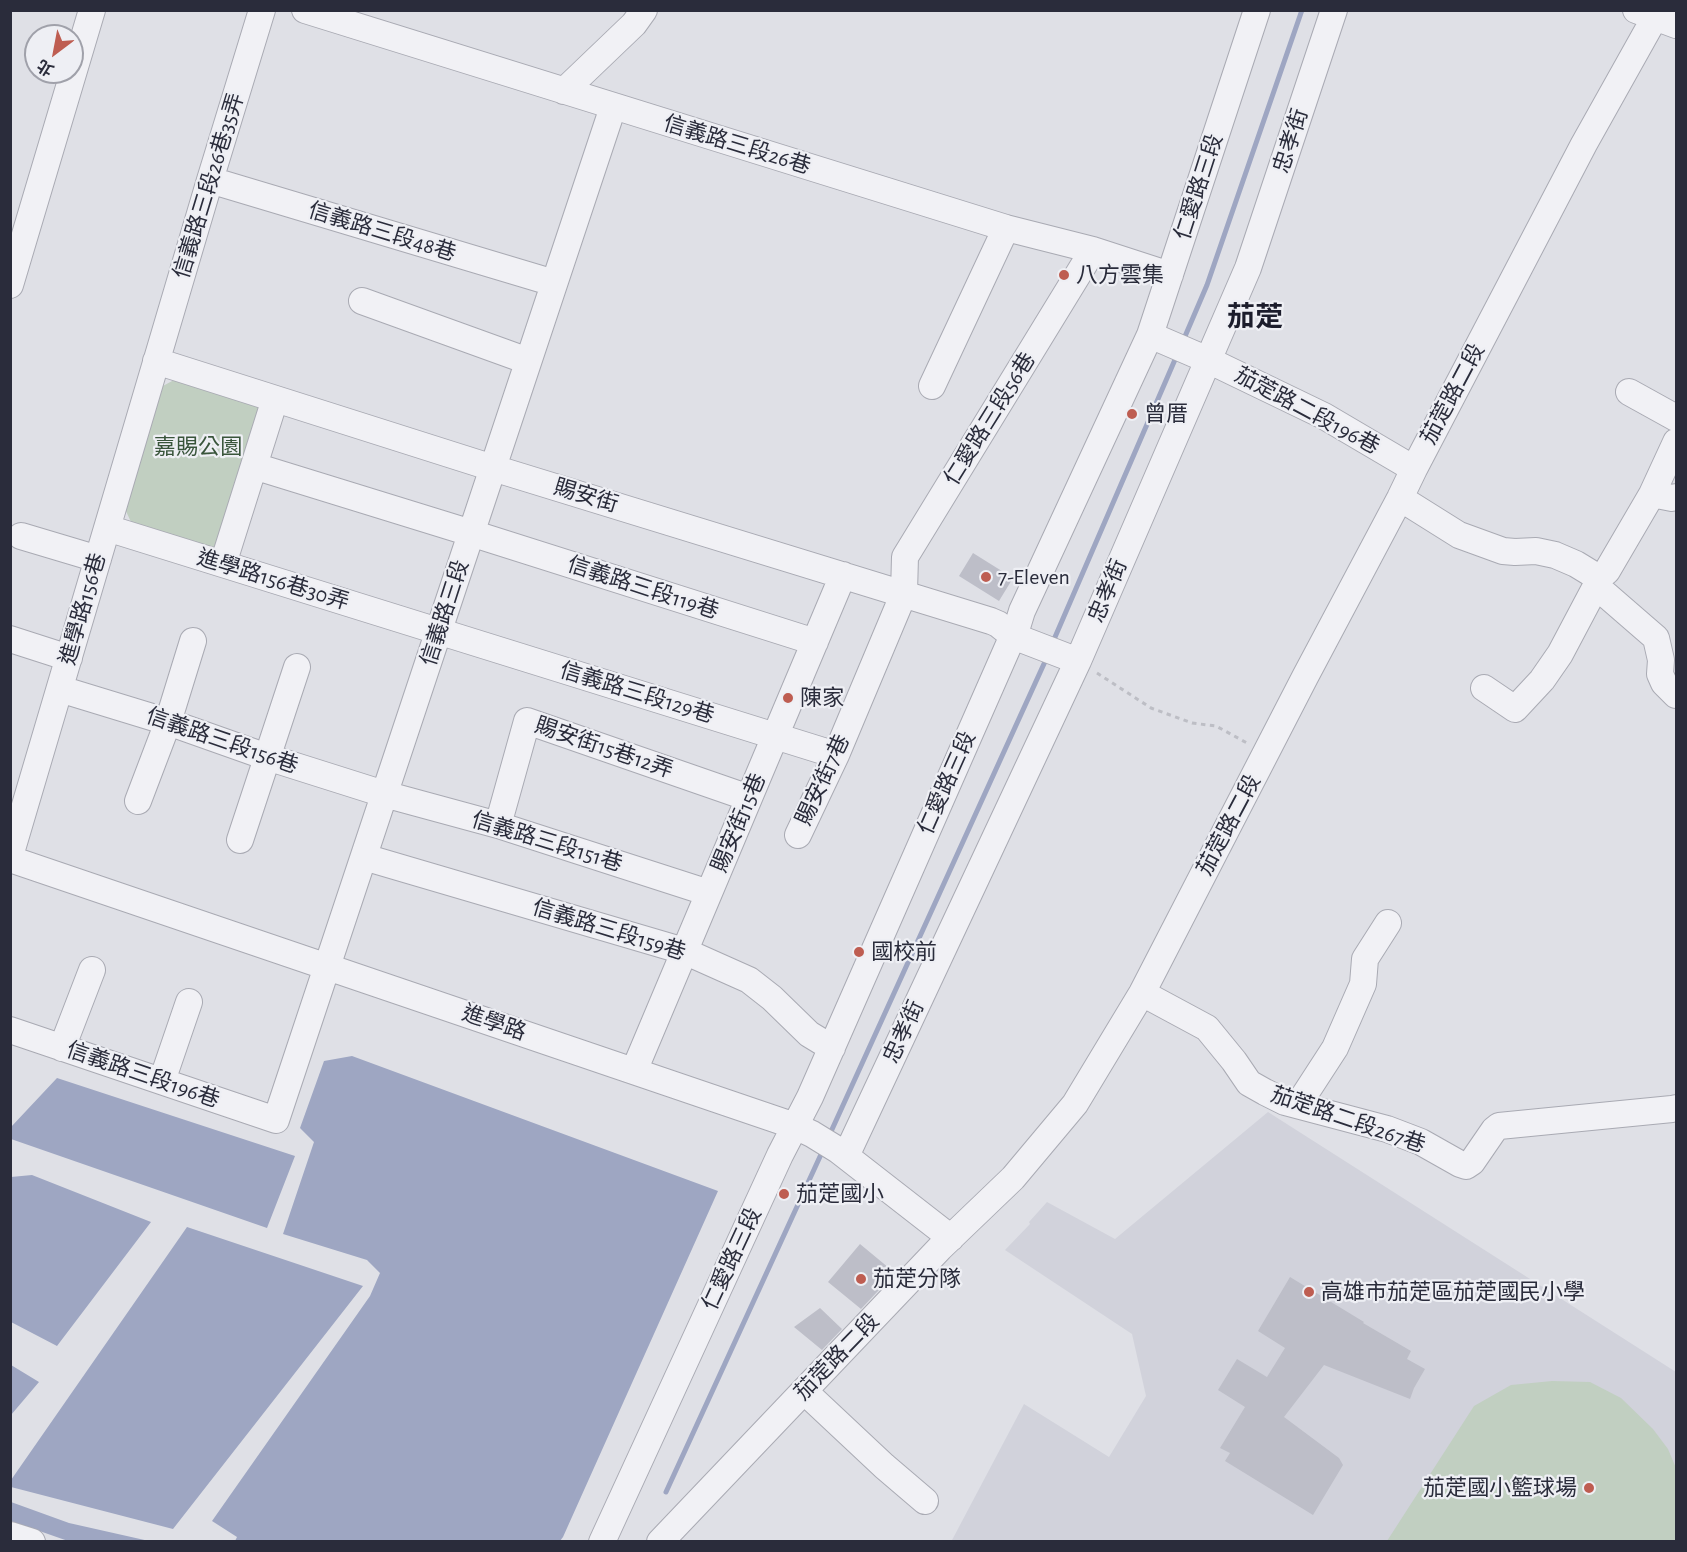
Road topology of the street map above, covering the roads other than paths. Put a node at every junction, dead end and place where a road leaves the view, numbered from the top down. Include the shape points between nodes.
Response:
1 (92, 10) edge
2 (262, 10) edge
3 (305, 10) edge
4 (644, 10) edge
5 (1257, 10) edge
6 (1334, 10) edge
7 (1657, 16) edge
8 (564, 91) junction
9 (613, 106) junction
10 (210, 180) junction
11 (1006, 228) junction
12 (1093, 250) junction
13 (1170, 275) junction
14 (554, 283) junction
15 (10, 285) edge
16 (362, 301) dead end
17 (1158, 338) junction
18 (1203, 358) junction
19 (156, 361) junction
20 (528, 361) junction
21 (932, 386) dead end
22 (1629, 392) dead end
23 (274, 399) junction
24 (1677, 418) edge
25 (1677, 442) edge
26 (254, 466) junction
27 (493, 468) junction
28 (1414, 469) junction
29 (1664, 495) edge
30 (1400, 498) junction
31 (107, 528) junction
32 (471, 533) junction
33 (21, 536) dead end
34 (98, 559) junction
35 (223, 564) junction
36 (843, 575) junction
37 (1598, 581) junction
38 (904, 593) junction
39 (439, 631) junction
40 (10, 639) edge
41 (193, 640) dead end
42 (1023, 640) junction
43 (815, 642) junction
44 (69, 658) junction
45 (1071, 658) junction
46 (297, 667) dead end
47 (1484, 687) dead end
48 (60, 689) junction
49 (1677, 694) edge
50 (168, 722) junction
51 (776, 736) junction
52 (836, 755) junction
53 (267, 757) junction
54 (384, 794) junction
55 (749, 798) junction
56 (138, 801) dead end
57 (498, 825) junction
58 (798, 835) dead end
59 (240, 840) dead end
60 (364, 857) junction
61 (10, 858) edge
62 (709, 893) junction
63 (1388, 923) dead end
64 (684, 951) junction
65 (327, 966) junction
66 (92, 970) dead end
67 (1142, 993) junction
68 (189, 1002) dead end
69 (10, 1030) edge
70 (832, 1047) junction
71 (63, 1048) junction
72 (634, 1071) junction
73 (162, 1081) junction
74 (1298, 1105) junction
75 (1677, 1108) edge
76 (276, 1120) joint
77 (803, 1130) junction
78 (842, 1153) junction
79 (951, 1238) junction
80 (804, 1390) junction
81 (926, 1501) dead end
82 (10, 1535) edge
83 (32, 1542) edge
84 (602, 1542) edge
85 (660, 1542) edge

1 - 15 street
2 - 10 street, 信義路三段26巷35弄
3 - 8 street, 信義路三段26巷
4 - 8 street
5 - 13 street, 仁愛路三段
6 - 18 street, 忠孝街 via 1248,268
7 - 28 street, 茄萣路二段 via 1584,144
8 - 9 street, 信義路三段26巷
9 - 11 street, 信義路三段26巷
9 - 14 street, 信義路三段
10 - 14 street, 信義路三段48巷
10 - 19 street, 信義路三段26巷35弄
11 - 12 street, 信義路三段26巷
11 - 21 street
12 - 13 street, 信義路三段26巷
12 - 38 street, 仁愛路三段56巷 via 905,557
13 - 17 street, 仁愛路三段
14 - 20 street, 信義路三段
16 - 20 street
17 - 18 street, 茄萣路二段196巷
17 - 42 street, 仁愛路三段 via 1022,610
18 - 28 street, 茄萣路二段196巷 via 1324,416
18 - 45 street, 忠孝街
19 - 23 street, 賜安街
19 - 31 street, 進學路156巷
20 - 27 street, 信義路三段
22 - 24 street
23 - 26 street
23 - 27 street, 賜安街
25 - 29 street
26 - 32 street, 信義路三段119巷
26 - 35 street
27 - 32 street, 信義路三段
27 - 36 street, 賜安街
28 - 30 street, 茄萣路二段
29 - 37 street
30 - 37 street via 1459,535 1503,551 1536,550 1555,555 1576,564
30 - 67 street, 茄萣路二段
31 - 34 street, 進學路156巷
31 - 35 street, 進學路156巷30弄
32 - 39 street, 信義路三段
32 - 43 street, 信義路三段119巷
33 - 34 street
34 - 44 street, 進學路156巷
35 - 39 street, 進學路156巷30弄
36 - 38 street, 賜安街
36 - 43 street, 賜安街15巷
37 - 47 street via 1560,654 1515,709
37 - 49 street via 1656,638 1660,674
38 - 42 street, 賜安街 via 991,621
38 - 52 street, 賜安街7巷
39 - 51 street, 信義路三段129巷
39 - 54 street, 信義路三段
40 - 44 street
41 - 50 street
42 - 45 street, 賜安街
42 - 70 street, 仁愛路三段
43 - 51 street, 賜安街15巷
44 - 48 street, 進學路156巷
45 - 78 street, 忠孝街
46 - 53 street
48 - 50 street, 信義路三段156巷
48 - 61 street, 進學路156巷
50 - 53 street, 信義路三段156巷
50 - 56 street
51 - 52 street, 信義路三段129巷
51 - 55 street, 賜安街15巷
52 - 58 street, 賜安街7巷
53 - 54 street, 信義路三段156巷
53 - 59 street
54 - 57 street, 信義路三段151巷
54 - 60 street, 信義路三段
55 - 57 street, 賜安街15巷12弄 via 527,721
55 - 62 street, 賜安街15巷
57 - 62 street, 信義路三段151巷
60 - 64 street, 信義路三段159巷
60 - 65 street, 信義路三段
61 - 65 street, 進學路
62 - 64 street, 賜安街15巷
63 - 74 street via 1365,959 1363,984 1335,1048
64 - 70 street, 信義路三段159巷 via 749,980 809,1034
64 - 72 street, 賜安街15巷
65 - 72 street, 進學路
65 - 76 street, 信義路三段
66 - 71 street
67 - 74 street, 茄萣路二段267巷 via 1207,1028 1249,1083
67 - 79 street, 茄萣路二段 via 1075,1104 1013,1178
68 - 73 street
69 - 71 street, 信義路三段196巷
70 - 77 street, 仁愛路三段
71 - 73 street, 信義路三段196巷
72 - 77 street, 進學路
73 - 76 street, 信義路三段196巷
74 - 75 street, 茄萣路二段267巷 via 1387,1128 1466,1166 1499,1126
77 - 78 street, 進學路
77 - 84 street, 仁愛路三段 via 780,1155
78 - 79 street, 進學路
79 - 80 street, 茄萣路二段
80 - 81 street
80 - 85 street, 茄萣路二段
82 - 83 street

